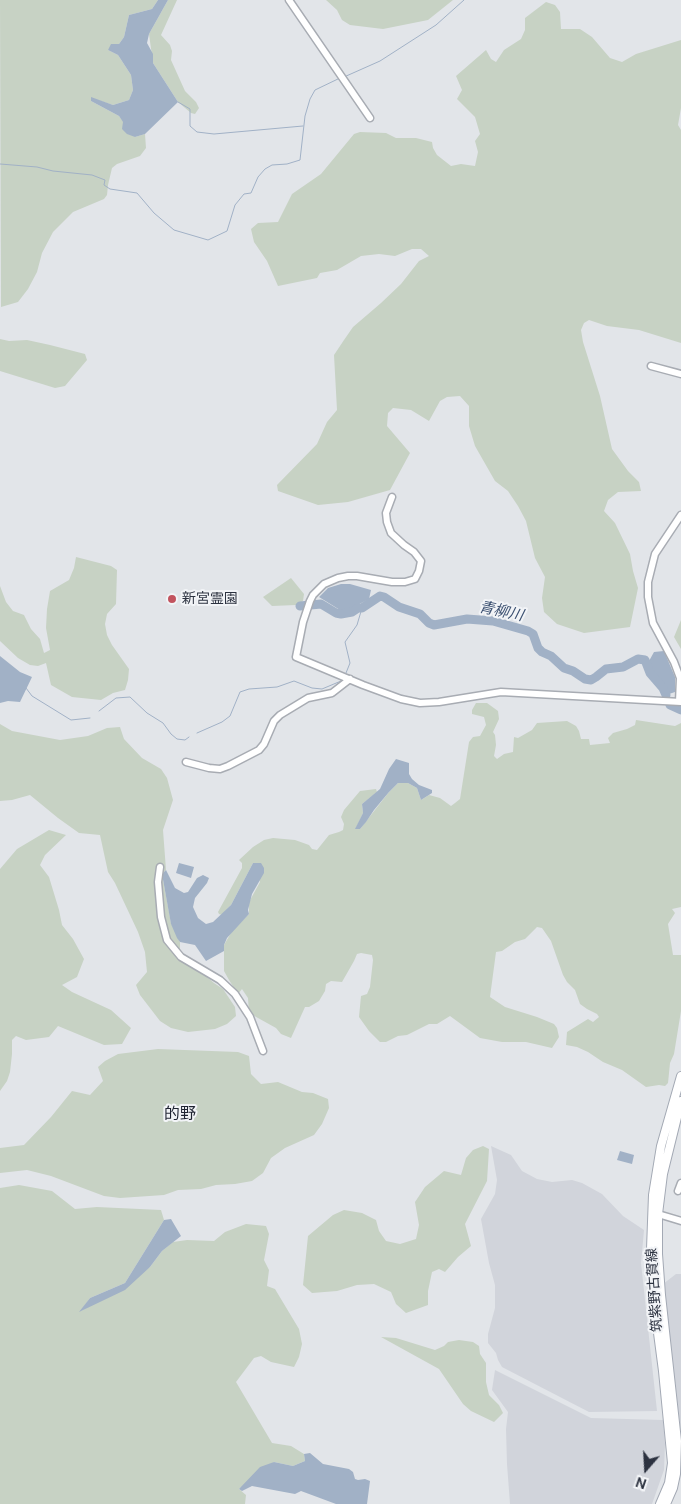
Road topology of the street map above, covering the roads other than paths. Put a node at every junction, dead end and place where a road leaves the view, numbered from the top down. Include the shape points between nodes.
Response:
1 (290, 0) edge
2 (370, 118) dead end
3 (651, 366) dead end
4 (681, 374) edge
5 (392, 497) dead end
6 (681, 515) edge
7 (350, 680) junction
8 (680, 702) edge
9 (186, 762) dead end
10 (160, 867) dead end
11 (263, 1051) dead end
12 (681, 1076) edge
13 (679, 1098) edge
14 (681, 1183) edge
15 (678, 1192) dead end
16 (658, 1214) junction
17 (681, 1221) edge
18 (660, 1504) edge
19 (666, 1504) edge

1 - 2 street
3 - 4 street
5 - 7 street via 386,513 387,522 391,534 420,561 415,579 392,582 357,576 338,578 316,591 306,612 296,657
6 - 8 street via 655,554 648,582 653,623 680,678
7 - 8 street via 420,703 501,692
7 - 9 street via 332,693 308,698 280,714 259,750 228,766 209,768
10 - 11 street via 160,916 167,940 181,958 220,980 235,994 250,1017
12 - 13 main road, 筑紫野古賀線
13 - 16 main road, 筑紫野古賀線 via 662,1174
13 - 18 main road, 筑紫野古賀線 via 656,1171 652,1212 653,1295 672,1463 669,1483
14 - 15 street
16 - 17 street
16 - 19 main road, 筑紫野古賀線 via 661,1294 677,1441 676,1474

